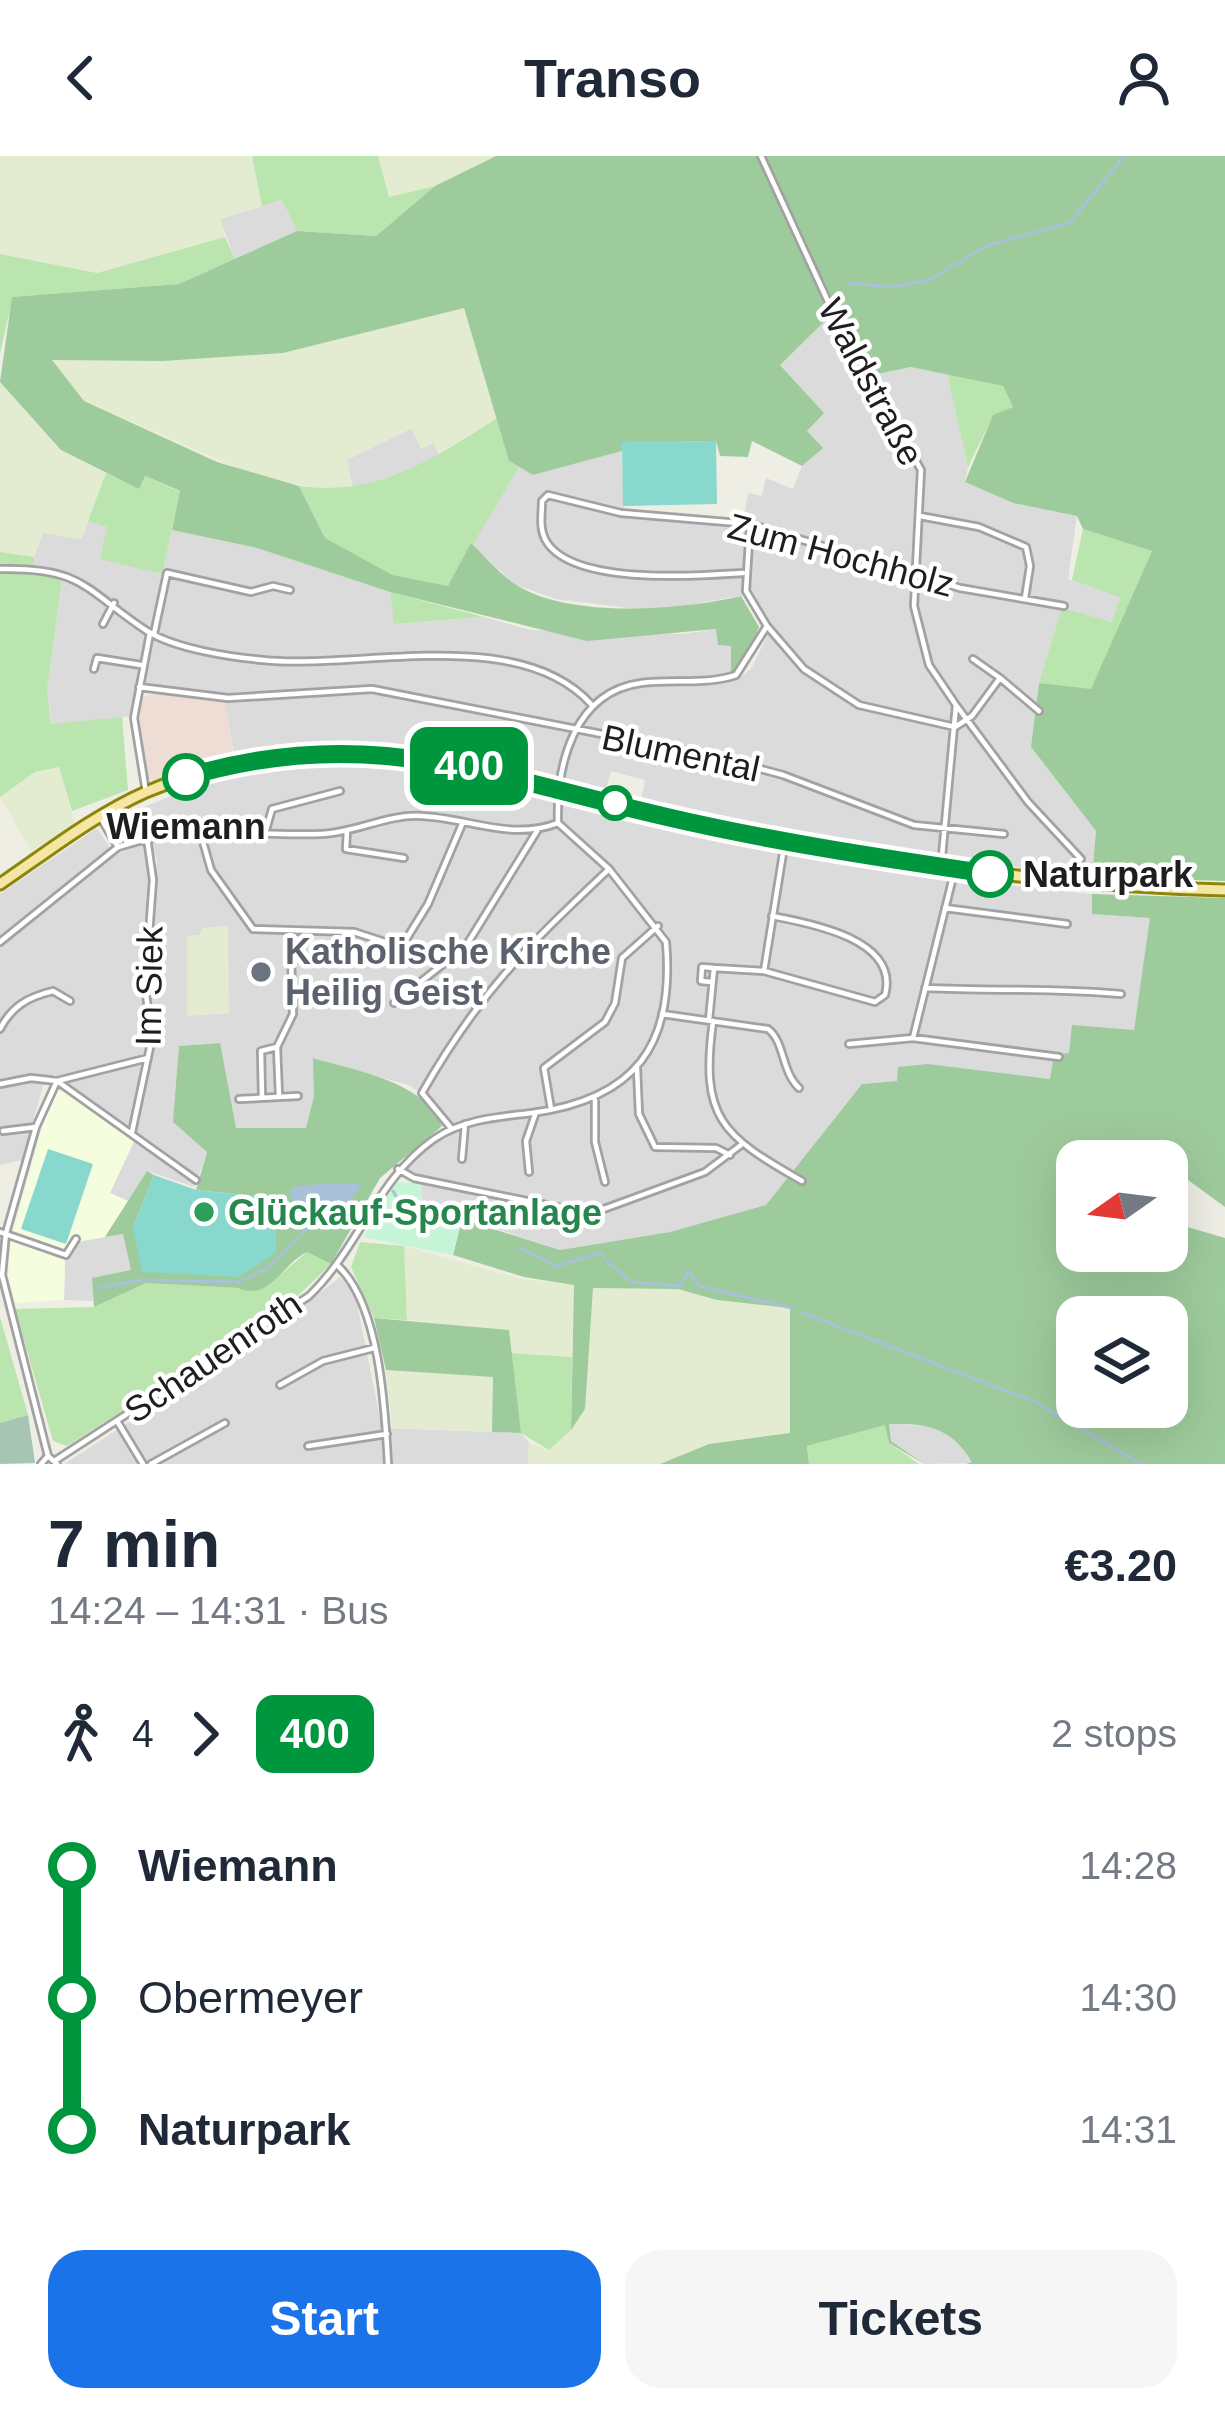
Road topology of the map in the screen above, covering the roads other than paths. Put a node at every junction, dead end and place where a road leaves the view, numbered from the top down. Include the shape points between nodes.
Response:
1 (761, 156) edge
2 (920, 516) junction
3 (750, 524) junction
4 (0, 568) edge
5 (743, 573) junction
6 (914, 573) junction
7 (290, 590) dead end
8 (1025, 599) junction
9 (114, 603) junction
10 (1064, 606) dead end
11 (103, 624) dead end
12 (767, 626) junction
13 (152, 633) junction
14 (973, 659) dead end
15 (141, 665) junction
16 (94, 669) dead end
17 (1000, 678) junction
18 (139, 687) junction
19 (591, 704) junction
20 (956, 705) junction
21 (1039, 711) dead end
22 (970, 717) junction
23 (955, 727) junction
24 (574, 731) junction
25 (558, 788) junction
26 (340, 791) dead end
27 (146, 792) junction
28 (100, 817) junction
29 (463, 822) junction
30 (558, 824) junction
31 (945, 829) junction
32 (266, 830) junction
33 (347, 830) junction
34 (200, 831) junction
35 (537, 831) junction
36 (1004, 834) dead end
37 (147, 838) junction
38 (785, 841) junction
39 (118, 847) junction
40 (404, 858) dead end
41 (1081, 859) dead end
42 (940, 867) junction
43 (609, 868) junction
44 (955, 869) junction
45 (0, 884) edge
46 (1225, 890) edge
47 (945, 908) junction
48 (772, 916) junction
49 (1066, 925) dead end
50 (658, 926) junction
51 (286, 930) junction
52 (0, 942) edge
53 (401, 946) junction
54 (446, 962) junction
55 (714, 968) junction
56 (764, 971) junction
57 (713, 982) junction
58 (925, 988) junction
59 (1121, 994) dead end
60 (70, 1001) dead end
61 (394, 1003) dead end
62 (662, 1014) junction
63 (711, 1021) junction
64 (0, 1029) edge
65 (913, 1038) junction
66 (850, 1044) dead end
67 (277, 1047) junction
68 (1059, 1057) dead end
69 (148, 1058) junction
70 (637, 1068) junction
71 (60, 1079) junction
72 (0, 1084) edge
73 (799, 1088) dead end
74 (279, 1096) junction
75 (298, 1096) dead end
76 (262, 1097) junction
77 (238, 1099) dead end
78 (595, 1100) junction
79 (551, 1109) junction
80 (536, 1112) junction
81 (465, 1124) junction
82 (36, 1127) junction
83 (451, 1128) junction
84 (3, 1131) dead end
85 (132, 1132) junction
86 (741, 1145) junction
87 (730, 1156) junction
88 (462, 1159) dead end
89 (398, 1169) junction
90 (529, 1172) dead end
91 (196, 1180) dead end
92 (802, 1181) dead end
93 (605, 1182) dead end
94 (3, 1232) edge
95 (76, 1239) dead end
96 (338, 1266) junction
97 (374, 1348) junction
98 (280, 1385) dead end
99 (117, 1421) junction
100 (225, 1423) dead end
101 (387, 1434) junction
102 (308, 1446) dead end
103 (48, 1456) junction
104 (56, 1462) edge
105 (40, 1464) edge
106 (147, 1464) edge
107 (388, 1464) edge

1 - 2 street, Waldstraße via 810,266 919,463
2 - 6 street, Waldstraße
2 - 8 street via 979,527 1026,547
3 - 5 street
3 - 5 street, Zum Hochholz via 620,513 548,495 542,501 546,542 584,567
3 - 6 street, Zum Hochholz
4 - 9 street via 78,579
5 - 12 street
6 - 8 street, Zum Hochholz
6 - 20 street, Waldstraße via 928,665
7 - 13 street via 251,592 167,573
8 - 10 street, Zum Hochholz
9 - 11 street
9 - 13 street
12 - 19 street via 736,675 638,683
12 - 23 street via 843,698
13 - 15 street
13 - 19 street via 265,660 430,657 524,665 575,686
14 - 17 street
15 - 16 street via 97,658
15 - 18 street
17 - 21 street
17 - 22 street
18 - 24 street, Blumental via 228,698 372,689
18 - 27 street via 135,742
19 - 24 street
20 - 22 street, Waldstraße
20 - 23 street
22 - 23 street
22 - 41 street, Waldstraße via 1028,802
23 - 31 street
24 - 25 street
24 - 31 street, Blumental via 709,754 887,817
25 - 27 main road via 422,757 329,751 232,764
25 - 30 street
25 - 38 main road
26 - 32 street via 272,809
27 - 28 main road
28 - 39 street
28 - 45 main road
29 - 33 street via 419,815
29 - 35 street
29 - 53 street
30 - 35 street
30 - 43 street
31 - 36 street, Blumental
31 - 42 street
32 - 33 street
32 - 34 street
33 - 40 street via 346,849
34 - 37 street
34 - 51 street via 211,870 248,925
35 - 54 street via 466,946
37 - 39 street
37 - 69 street, Im Siek
38 - 42 main road
38 - 48 street
39 - 52 street
42 - 44 main road
43 - 50 street
43 - 83 street via 522,949 440,1060 422,1093
44 - 46 main road
44 - 47 street
47 - 49 street
47 - 58 street
48 - 56 street
48 - 56 street via 868,950 888,986 875,1003
50 - 62 street via 667,949
50 - 79 street via 622,958 605,1022 544,1069
51 - 53 street via 354,932
51 - 67 street via 292,1014
53 - 54 street
54 - 61 street
55 - 56 street
55 - 57 street
55 - 57 street via 702,967 701,981
57 - 63 street
58 - 59 street
58 - 65 street
60 - 64 street via 53,991 34,996
62 - 63 street
62 - 70 street
63 - 73 street via 774,1032
63 - 86 street via 708,1089 716,1115
65 - 66 street
65 - 68 street
67 - 74 street
67 - 76 street via 261,1051
69 - 71 street
69 - 85 street, Im Siek
70 - 78 street
70 - 87 street via 639,1114 655,1147 716,1148
71 - 72 street
71 - 82 street
71 - 85 street
74 - 75 street
74 - 76 street
76 - 77 street
78 - 79 street
78 - 93 street
79 - 80 street
80 - 81 street
80 - 90 street via 526,1141
81 - 83 street
81 - 88 street
82 - 84 street
82 - 94 street
83 - 89 street, Schauenroth
85 - 91 street
86 - 87 street
86 - 92 street
87 - 89 street via 601,1210 538,1204
89 - 96 street, Schauenroth
94 - 95 street via 66,1255
94 - 103 street via 6,1304
96 - 97 street via 356,1288
96 - 99 street, Schauenroth via 288,1312
97 - 98 street via 323,1361
97 - 101 street
99 - 104 street, Schauenroth
99 - 106 street
100 - 106 street
101 - 102 street
101 - 107 street
103 - 104 street
103 - 105 street

